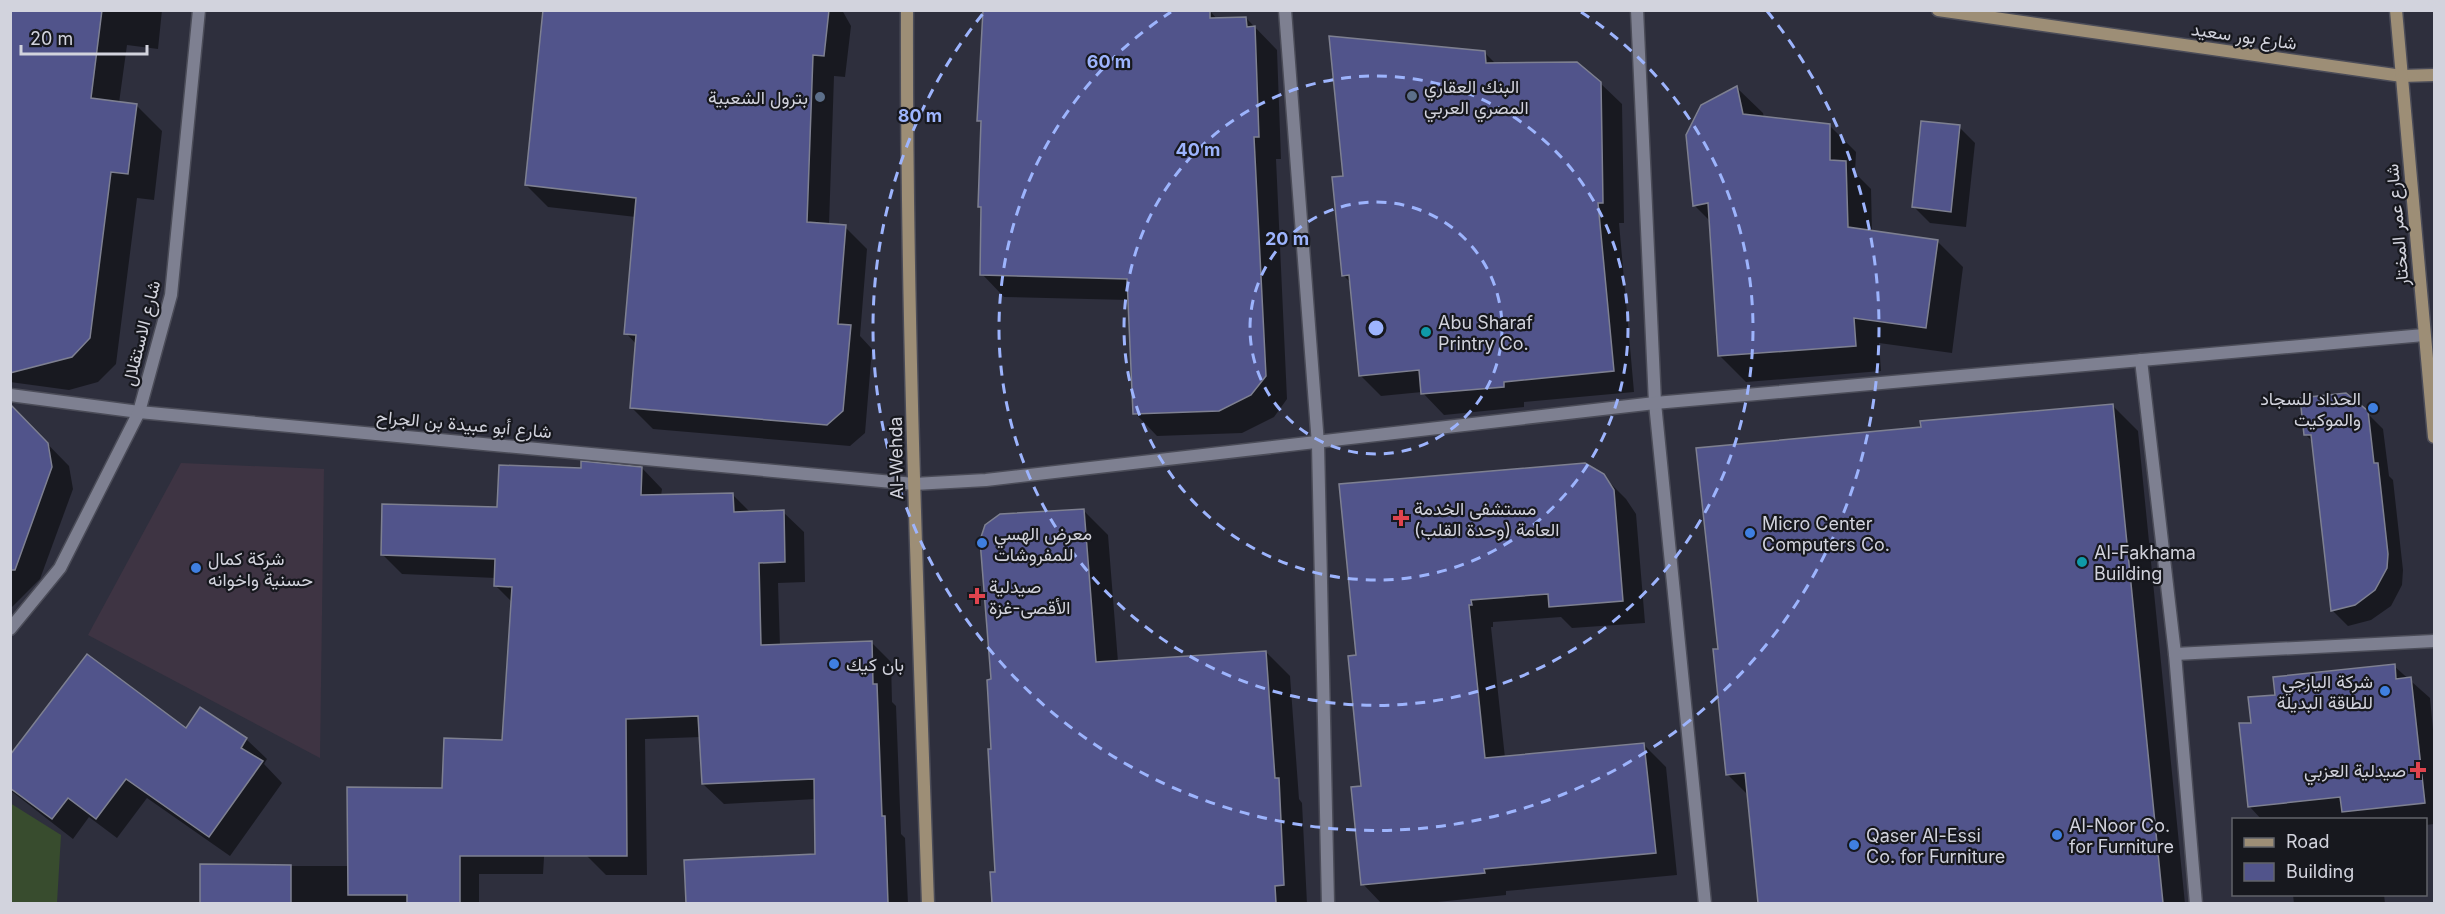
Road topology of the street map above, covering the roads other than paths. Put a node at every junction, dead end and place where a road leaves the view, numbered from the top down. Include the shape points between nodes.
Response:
1 (199, 10) edge
2 (907, 10) edge
3 (1285, 10) edge
4 (1637, 10) edge
5 (1938, 10) edge
6 (2396, 10) edge
7 (2434, 75) edge
8 (2402, 76) junction
9 (2424, 335) junction
10 (2141, 360) junction
11 (10, 395) edge
12 (1655, 403) junction
13 (139, 412) junction
14 (2434, 437) edge
15 (1318, 444) junction
16 (914, 484) junction
17 (10, 629) edge
18 (2434, 641) edge
19 (2175, 654) junction
20 (928, 903) edge
21 (1328, 903) edge
22 (1705, 903) edge
23 (2196, 903) edge

1 - 13 street, شارع الاستقلال via 171,295
2 - 16 main road, Al-Wehda
3 - 15 street
4 - 12 street
5 - 8 main road, شارع بور سعيد
6 - 8 main road, شارع عمر المختار
7 - 8 main road, شارع بور سعيد
8 - 9 main road, شارع عمر المختار
9 - 10 street, شارع أبو عبيدة بن الجراح
9 - 14 main road, شارع عمر المختار
10 - 12 street, شارع أبو عبيدة بن الجراح
10 - 19 street
11 - 13 street, شارع أبو عبيدة بن الجراح
12 - 15 street, شارع أبو عبيدة بن الجراح
12 - 22 street
13 - 16 street, شارع أبو عبيدة بن الجراح
13 - 17 street, شارع الاستقلال via 60,568
15 - 16 street, شارع أبو عبيدة بن الجراح via 986,480
15 - 21 street
16 - 20 main road, Al-Wehda
18 - 19 street
19 - 23 street

